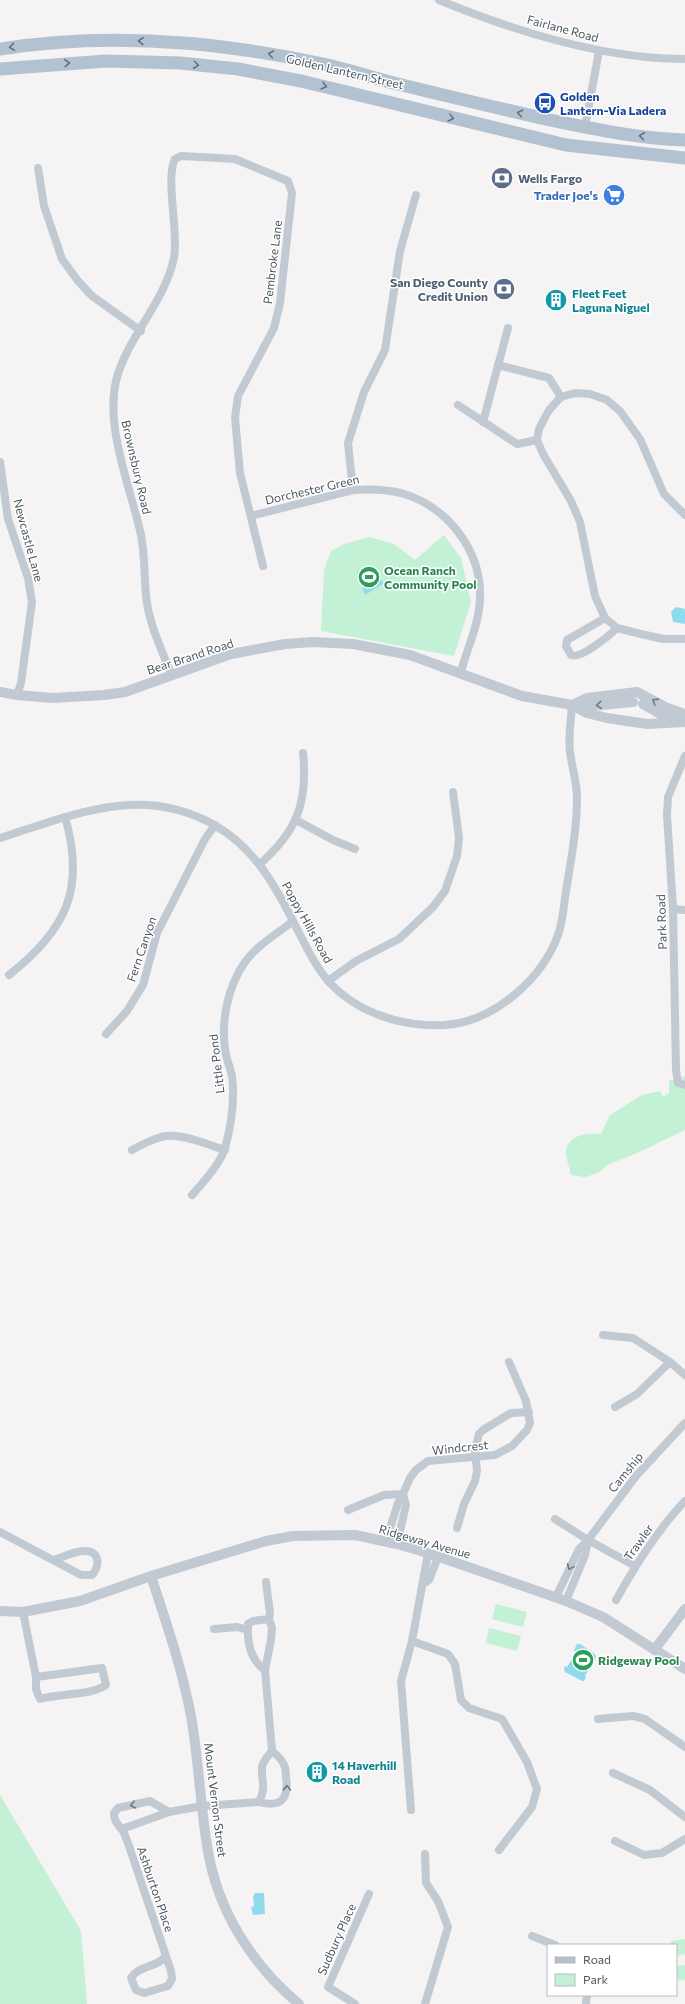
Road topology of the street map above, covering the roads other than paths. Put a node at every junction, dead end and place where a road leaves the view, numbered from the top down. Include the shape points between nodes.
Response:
1 (442, 1) edge
2 (0, 49) edge
3 (599, 51) junction
4 (685, 59) edge
5 (0, 69) edge
6 (585, 128) junction
7 (685, 140) edge
8 (181, 156) joint
9 (685, 158) edge
10 (38, 168) dead end
11 (416, 195) dead end
12 (508, 328) dead end
13 (141, 331) junction
14 (498, 365) junction
15 (561, 397) junction
16 (458, 405) dead end
17 (483, 422) junction
18 (537, 440) junction
19 (0, 462) edge
20 (353, 490) junction
21 (685, 515) edge
22 (250, 516) junction
23 (263, 566) dead end
24 (605, 618) junction
25 (617, 628) junction
26 (685, 639) edge
27 (461, 672) junction
28 (172, 676) junction
29 (0, 692) edge
30 (17, 695) junction
31 (632, 701) junction
32 (572, 705) junction
33 (685, 714) edge
34 (625, 721) junction
35 (685, 722) edge
36 (303, 753) dead end
37 (685, 756) edge
38 (453, 792) dead end
39 (65, 817) junction
40 (296, 820) junction
41 (215, 825) junction
42 (0, 838) edge
43 (355, 849) dead end
44 (260, 864) junction
45 (673, 909) junction
46 (685, 910) edge
47 (293, 921) junction
48 (9, 975) dead end
49 (328, 981) junction
50 (106, 1034) dead end
51 (682, 1084) edge
52 (132, 1150) dead end
53 (225, 1150) junction
54 (192, 1195) dead end
55 (603, 1336) dead end
56 (509, 1362) dead end
57 (670, 1362) junction
58 (685, 1375) edge
59 (615, 1406) dead end
60 (529, 1412) junction
61 (685, 1423) edge
62 (476, 1456) junction
63 (404, 1494) junction
64 (685, 1501) edge
65 (348, 1510) dead end
66 (555, 1519) dead end
67 (457, 1528) dead end
68 (0, 1532) edge
69 (588, 1540) junction
70 (386, 1541) junction
71 (397, 1544) junction
72 (433, 1555) junction
73 (54, 1560) junction
74 (635, 1566) junction
75 (151, 1576) junction
76 (266, 1582) dead end
77 (561, 1599) junction
78 (616, 1600) dead end
79 (685, 1609) edge
80 (0, 1611) edge
81 (23, 1612) junction
82 (268, 1619) junction
83 (214, 1629) dead end
84 (248, 1630) junction
85 (412, 1641) junction
86 (655, 1649) junction
87 (265, 1670) junction
88 (685, 1670) edge
89 (36, 1677) junction
90 (598, 1720) dead end
91 (685, 1747) edge
92 (272, 1751) junction
93 (613, 1773) dead end
94 (259, 1802) junction
95 (202, 1806) junction
96 (411, 1810) dead end
97 (169, 1812) junction
98 (685, 1817) edge
99 (122, 1829) junction
100 (685, 1839) edge
101 (615, 1841) dead end
102 (499, 1850) dead end
103 (425, 1854) dead end
104 (369, 1894) dead end
105 (532, 1936) dead end
106 (552, 1944) edge
107 (166, 1956) junction
108 (299, 2004) edge
109 (355, 2004) edge
110 (425, 2004) edge

1 - 3 street, Fairlane Road via 512,27
6 -> 2 main road, Golden Lantern Street via 324,64 249,50 138,40 81,40
3 - 4 street, Fairlane Road via 663,59
3 - 6 street
5 -> 9 main road, Golden Lantern Street via 106,61 180,63 238,69 301,81 566,145
7 -> 6 main road, Golden Lantern Street
8 - 13 street, Brownsbury Road via 175,159 172,171 174,258 158,300
8 - 22 street, Pembroke Lane via 235,159 288,181 292,193 280,303 274,328 238,396 235,418 240,473
10 - 13 street via 44,206 62,259 92,296
11 - 20 street via 400,251 385,350 364,392 348,444
12 - 14 street
13 - 28 street, Brownsbury Road via 129,347 116,381 113,418 141,536 146,597 151,619
14 - 15 street via 549,378
14 - 17 street
15 - 18 street via 544,418
15 - 21 street via 575,393 590,394 607,400 620,411 640,439 664,494
16 - 17 street
17 - 18 street via 517,444
18 - 24 street via 580,522 595,596
19 - 30 street, Newcastle Lane via 8,519 28,578 32,602 21,683
20 - 22 street, Dorchester Green
20 - 27 street, Dorchester Green via 389,491 412,497 442,515 466,542 478,574 480,601
22 - 23 street, Pembroke Lane
24 - 25 street
24 - 25 street via 567,640 566,646 571,655 578,656 608,637
25 - 26 street via 663,638
27 - 28 street, Bear Brand Road via 384,649 312,642 231,654
27 - 32 street, Bear Brand Road via 522,696
28 - 30 street, Bear Brand Road via 125,692 104,695 53,698
29 - 30 street, Bear Brand Road
31 -> 32 street via 587,698
31 - 33 street via 662,715
33 -> 31 street via 665,707 641,693
31 - 34 street
32 - 34 street, Bear Brand Road via 587,713
32 - 49 street, Poppy Hills Road via 569,742 577,795 570,869 559,932 546,957 530,979 502,1003 476,1017 461,1023 432,1026 374,1014 350,1001
34 - 35 street, Bear Brand Road via 647,724
36 - 40 street via 305,776
37 - 45 street, Park Road via 668,797
38 - 49 street via 459,838 457,856 445,891 433,907 399,939 356,961
39 - 41 street, Poppy Hills Road via 103,807 138,804 170,808
39 - 42 street, Poppy Hills Road
39 - 48 street via 69,829 73,875 71,896 63,917 51,936
40 - 43 street
40 - 44 street via 283,842
41 - 44 street, Poppy Hills Road via 238,842
41 - 50 street, Fern Canyon via 157,933 142,985 127,1011
44 - 47 street, Poppy Hills Road
45 - 46 street
45 - 51 street, Park Road via 676,1070
47 - 49 street, Poppy Hills Road via 310,955
47 - 53 street, Little Pond via 256,949 232,985 224,1028 225,1050 232,1076 233,1108
52 - 53 street via 169,1136
53 - 54 street, Little Pond
55 - 57 street via 633,1338
56 - 60 street, Windcrest via 523,1390
57 - 58 street
57 - 59 street via 637,1394
60 - 62 street, Windcrest via 530,1423 518,1441 495,1455
60 - 62 street via 510,1413 483,1430 475,1445
61 - 69 street, Camship via 636,1476
62 - 63 street, Windcrest via 428,1461 410,1478
62 - 67 street via 477,1471
63 - 65 street via 384,1494
63 - 70 street, Windcrest via 398,1503
63 - 71 street, Windcrest via 406,1506
64 - 74 street, Trawler
66 - 69 street
68 - 73 street
69 - 74 street
69 - 77 street, Camship via 585,1555
70 - 71 street, Ridgeway Avenue
70 - 75 street, Ridgeway Avenue via 355,1535 293,1536 240,1548
71 - 72 street, Ridgeway Avenue
72 - 77 street, Ridgeway Avenue
72 - 85 street via 429,1580 423,1584
73 - 73 street via 76,1573 87,1576 92,1575 99,1564 98,1558 84,1551
74 - 78 street, Trawler
75 - 81 street, Ridgeway Avenue via 80,1601
75 - 95 street, Mount Vernon Street via 187,1695
76 - 82 street via 270,1613
77 - 86 street, Ridgeway Avenue via 603,1617
79 - 86 street
80 - 81 street, Ridgeway Avenue
81 - 89 street
82 - 84 street via 253,1621 248,1624
82 - 87 street via 272,1628
83 - 84 street via 237,1627
84 - 87 street via 252,1654
85 - 96 street via 401,1681
85 - 102 street via 448,1654 455,1664 461,1700 470,1708 502,1719 527,1762 537,1789 532,1807
86 - 88 street, Ridgeway Avenue
87 - 92 street
89 - 89 street via 36,1689 40,1699 52,1695 99,1690 106,1685 102,1668
90 - 91 street via 624,1717 645,1719
92 - 94 street via 262,1768 264,1791
94 -> 92 street via 276,1804 286,1795 288,1788 285,1765
93 - 98 street via 650,1790
94 - 95 street
95 - 97 street
95 - 108 street, Mount Vernon Street via 212,1868 235,1928 255,1959
97 - 99 street
97 -> 99 street, Ashburton Place via 150,1801 118,1808 114,1813 114,1820
99 - 107 street, Ashburton Place
100 - 101 street via 662,1853 644,1855
103 - 110 street via 426,1883 438,1901 448,1927
104 - 109 street, Sudbury Place via 328,1987
105 - 106 street
107 - 107 street, Ashburton Place via 171,1971 171,1984 144,1993 136,1990 131,1978 135,1971 162,1961

